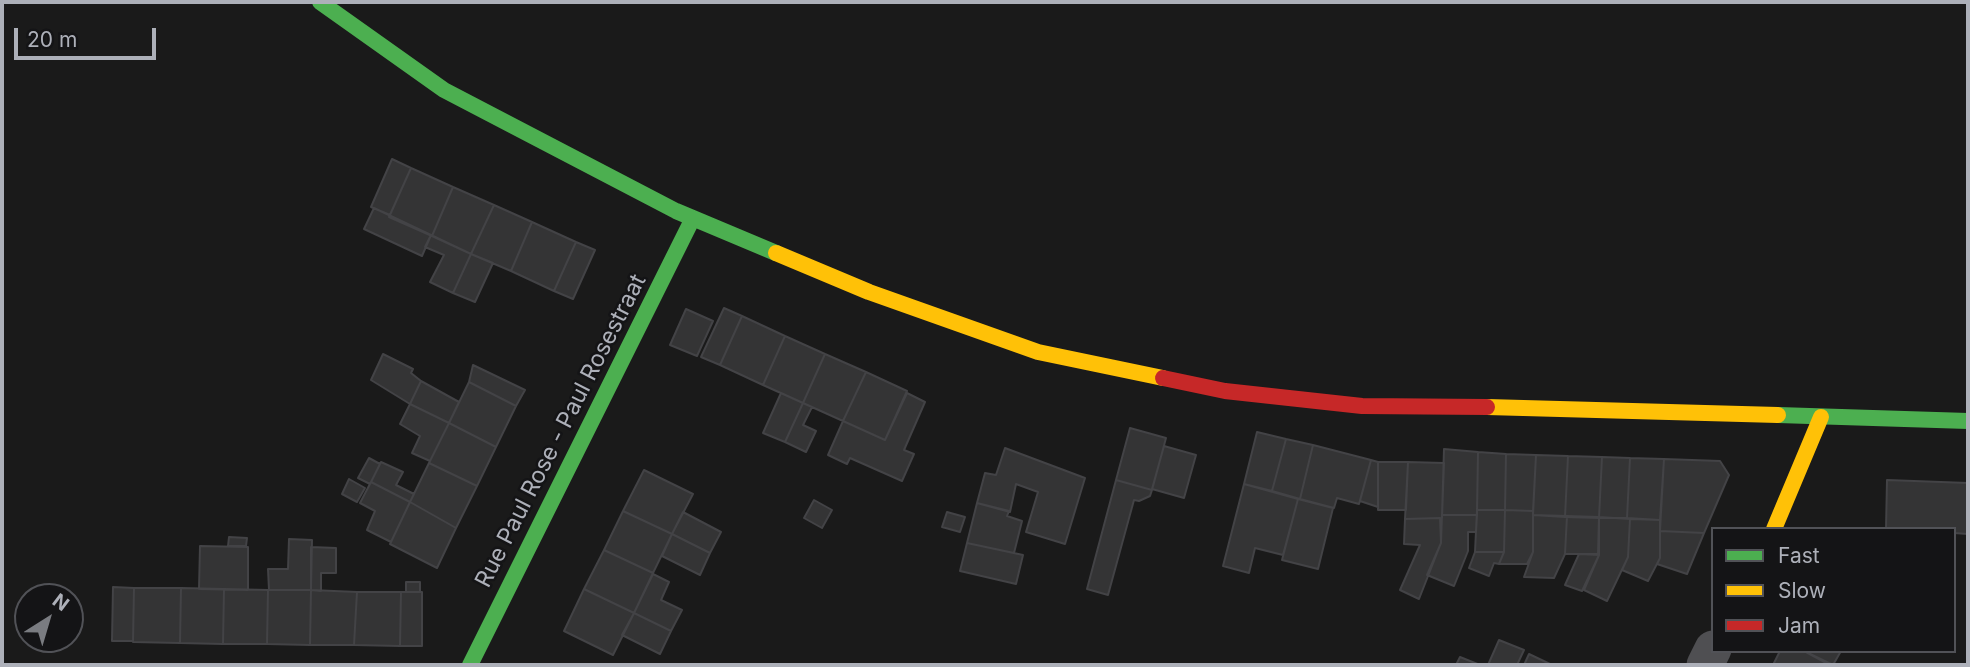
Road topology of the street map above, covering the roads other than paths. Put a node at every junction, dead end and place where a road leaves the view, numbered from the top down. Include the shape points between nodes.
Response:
1 (320, 2) edge
2 (693, 218) junction
3 (1821, 417) junction
4 (1968, 421) edge
5 (1775, 527) edge
6 (470, 665) edge

1 - 2 street via 444,90
2 - 3 street via 869,292 1038,352 1225,390 1362,406
2 - 6 street, Rue Paul Rose - Paul Rosestraat
3 - 4 street
3 - 5 street

